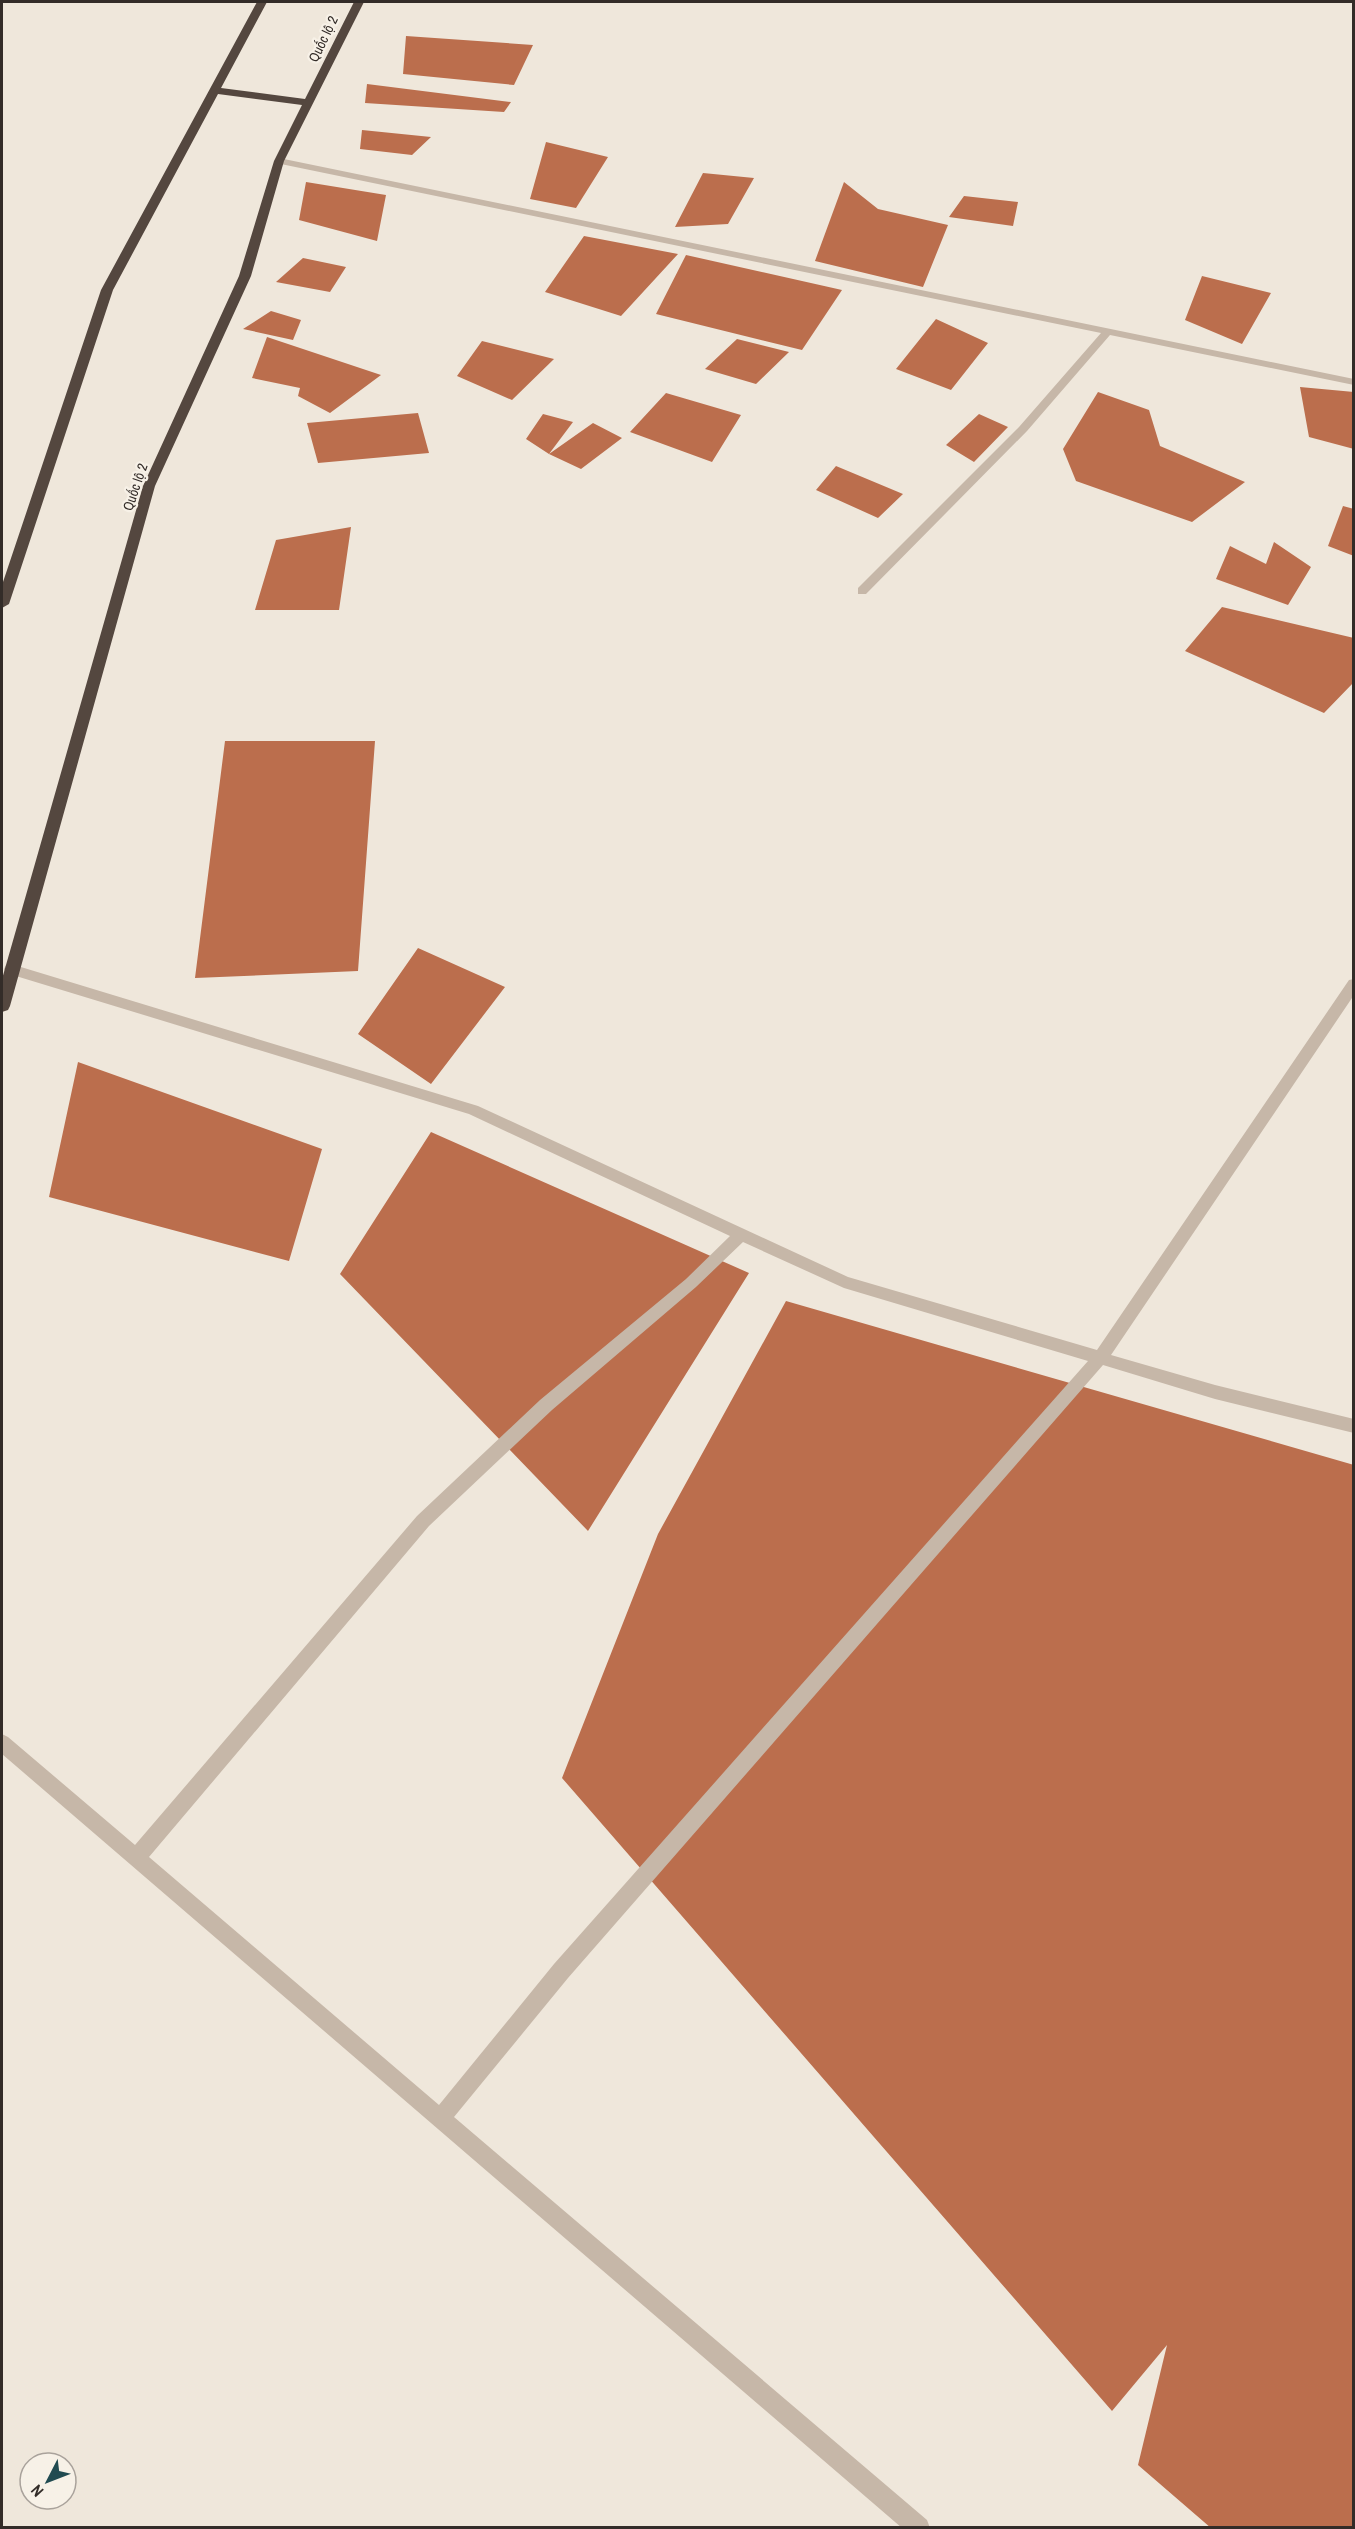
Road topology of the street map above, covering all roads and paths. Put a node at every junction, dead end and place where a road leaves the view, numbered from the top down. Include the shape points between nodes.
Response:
1 (262, 2) edge
2 (359, 2) edge
3 (215, 90) junction
4 (308, 103) junction
5 (279, 161) junction
6 (1108, 331) junction
7 (1353, 382) edge
8 (862, 591) dead end
9 (2, 604) edge
10 (11, 969) junction
11 (1353, 984) edge
12 (2, 1006) edge
13 (741, 1234) junction
14 (1100, 1358) junction
15 (1353, 1426) edge
16 (2, 1743) edge
17 (136, 1858) junction
18 (441, 2118) junction
19 (919, 2528) edge

1 - 3 highway
2 - 4 highway, Quốc lộ 2
3 - 4 highway
3 - 9 highway via 107,290
4 - 5 highway, Quốc lộ 2
5 - 6 street
5 - 10 highway, Quốc lộ 2 via 245,276 149,486
6 - 7 street
6 - 8 street via 1023,429
10 - 12 highway, Quốc lộ 2
10 - 13 street via 473,1110
11 - 14 street
13 - 14 street via 844,1282
13 - 17 street via 691,1283 546,1405 423,1521
14 - 15 street
14 - 18 street via 561,1971
16 - 17 street
17 - 18 street
18 - 19 street

